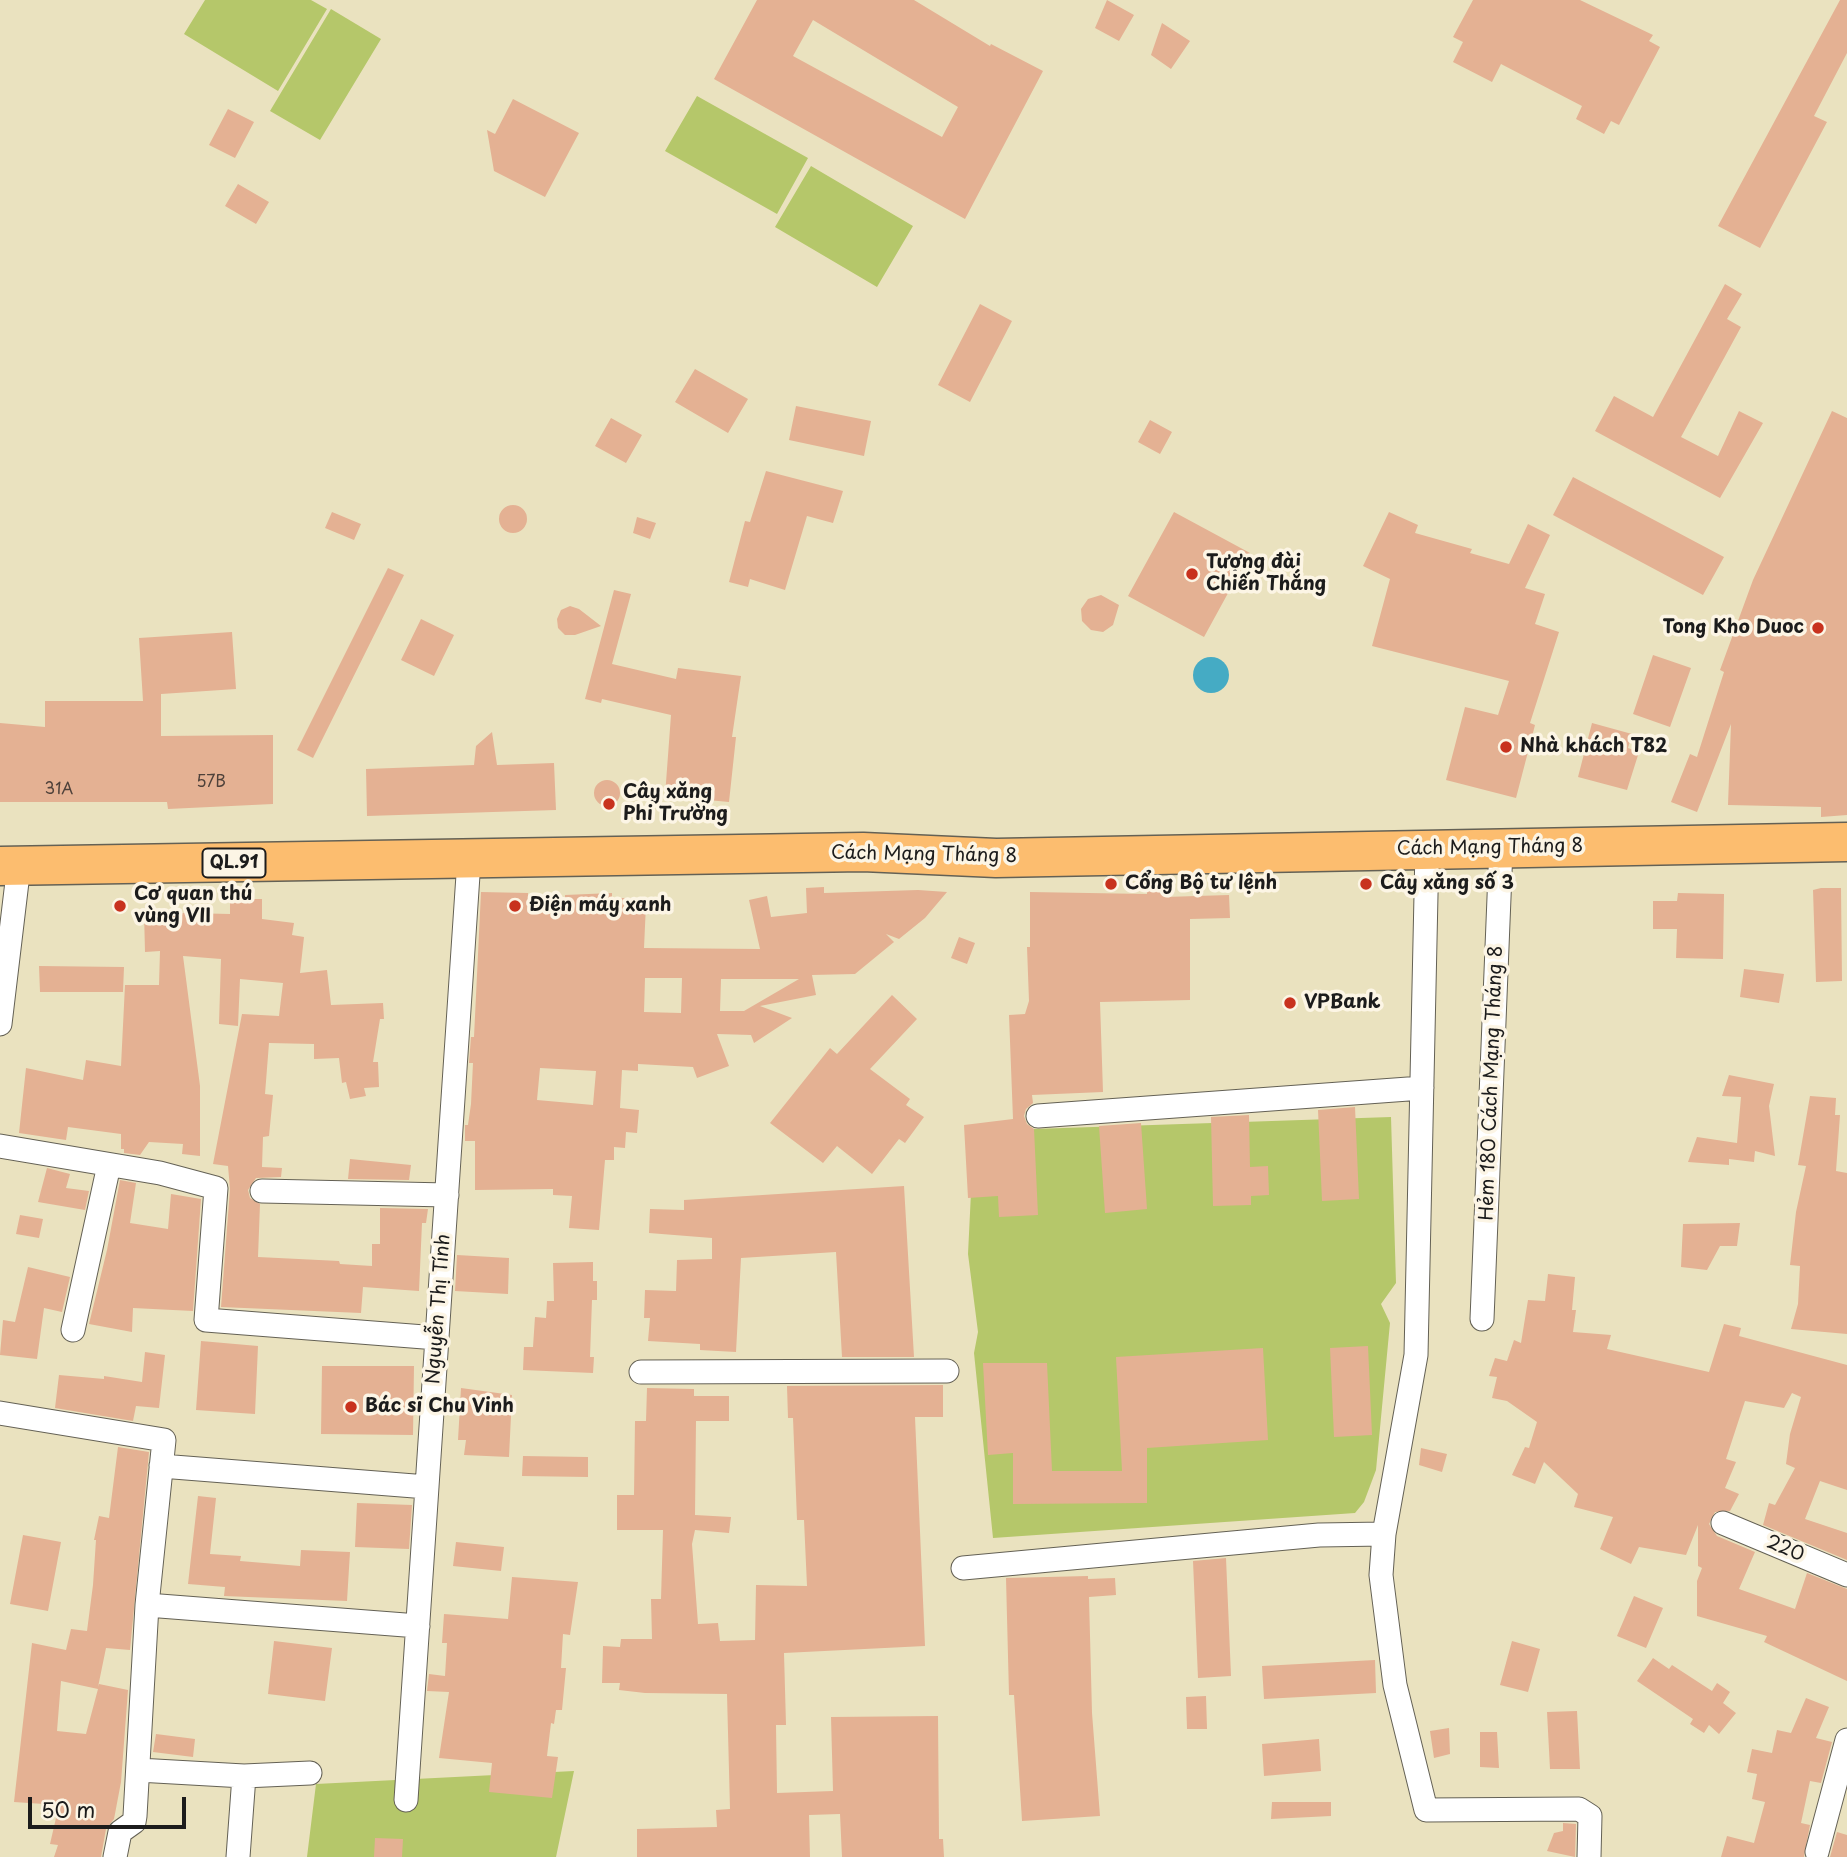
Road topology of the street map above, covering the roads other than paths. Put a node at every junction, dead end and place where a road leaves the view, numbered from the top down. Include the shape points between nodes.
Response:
1 (1847, 842) edge
2 (1501, 848) junction
3 (1427, 849) junction
4 (469, 860) junction
5 (9, 866) edge
6 (0, 1024) edge
7 (1422, 1088) junction
8 (1038, 1116) dead end
9 (0, 1146) edge
10 (109, 1165) junction
11 (262, 1191) dead end
12 (447, 1195) junction
13 (1482, 1319) dead end
14 (73, 1330) dead end
15 (437, 1338) junction
16 (947, 1371) dead end
17 (641, 1372) dead end
18 (0, 1413) edge
19 (161, 1465) junction
20 (427, 1487) junction
21 (1723, 1523) dead end
22 (1384, 1534) junction
23 (963, 1568) dead end
24 (1847, 1575) edge
25 (147, 1605) junction
26 (418, 1626) junction
27 (1847, 1740) edge
28 (138, 1770) junction
29 (310, 1773) dead end
30 (244, 1776) junction
31 (406, 1800) dead end
32 (1823, 1855) edge
33 (115, 1857) edge
34 (238, 1857) edge
35 (1589, 1857) edge

1 - 2 highway, Cách Mạng Tháng 8 / QL.91
2 - 3 highway, Cách Mạng Tháng 8 / QL.91
2 - 13 street, Hẻm 180 Cách Mạng Tháng 8
3 - 4 highway, Cách Mạng Tháng 8 / QL.91 via 996,858 863,852
3 - 7 street
4 - 5 highway, Cách Mạng Tháng 8 / QL.91
4 - 12 street, Nguyễn Thị Tính
5 - 6 street
7 - 8 street
7 - 22 street via 1416,1354
9 - 10 street
10 - 14 street
10 - 15 street via 216,1188 206,1320
11 - 12 street
12 - 15 street, Nguyễn Thị Tính
15 - 20 street, Nguyễn Thị Tính
16 - 17 street
18 - 19 street via 164,1440
19 - 20 street
19 - 25 street
20 - 26 street, Nguyễn Thị Tính
21 - 24 street, 220
22 - 23 street via 1319,1535
22 - 35 street via 1381,1575 1395,1685 1426,1810 1579,1809 1590,1816
25 - 26 street
25 - 28 street
26 - 31 street, Nguyễn Thị Tính
27 - 32 street
28 - 30 street
28 - 33 street via 134,1822 120,1832
29 - 30 street
30 - 34 street

